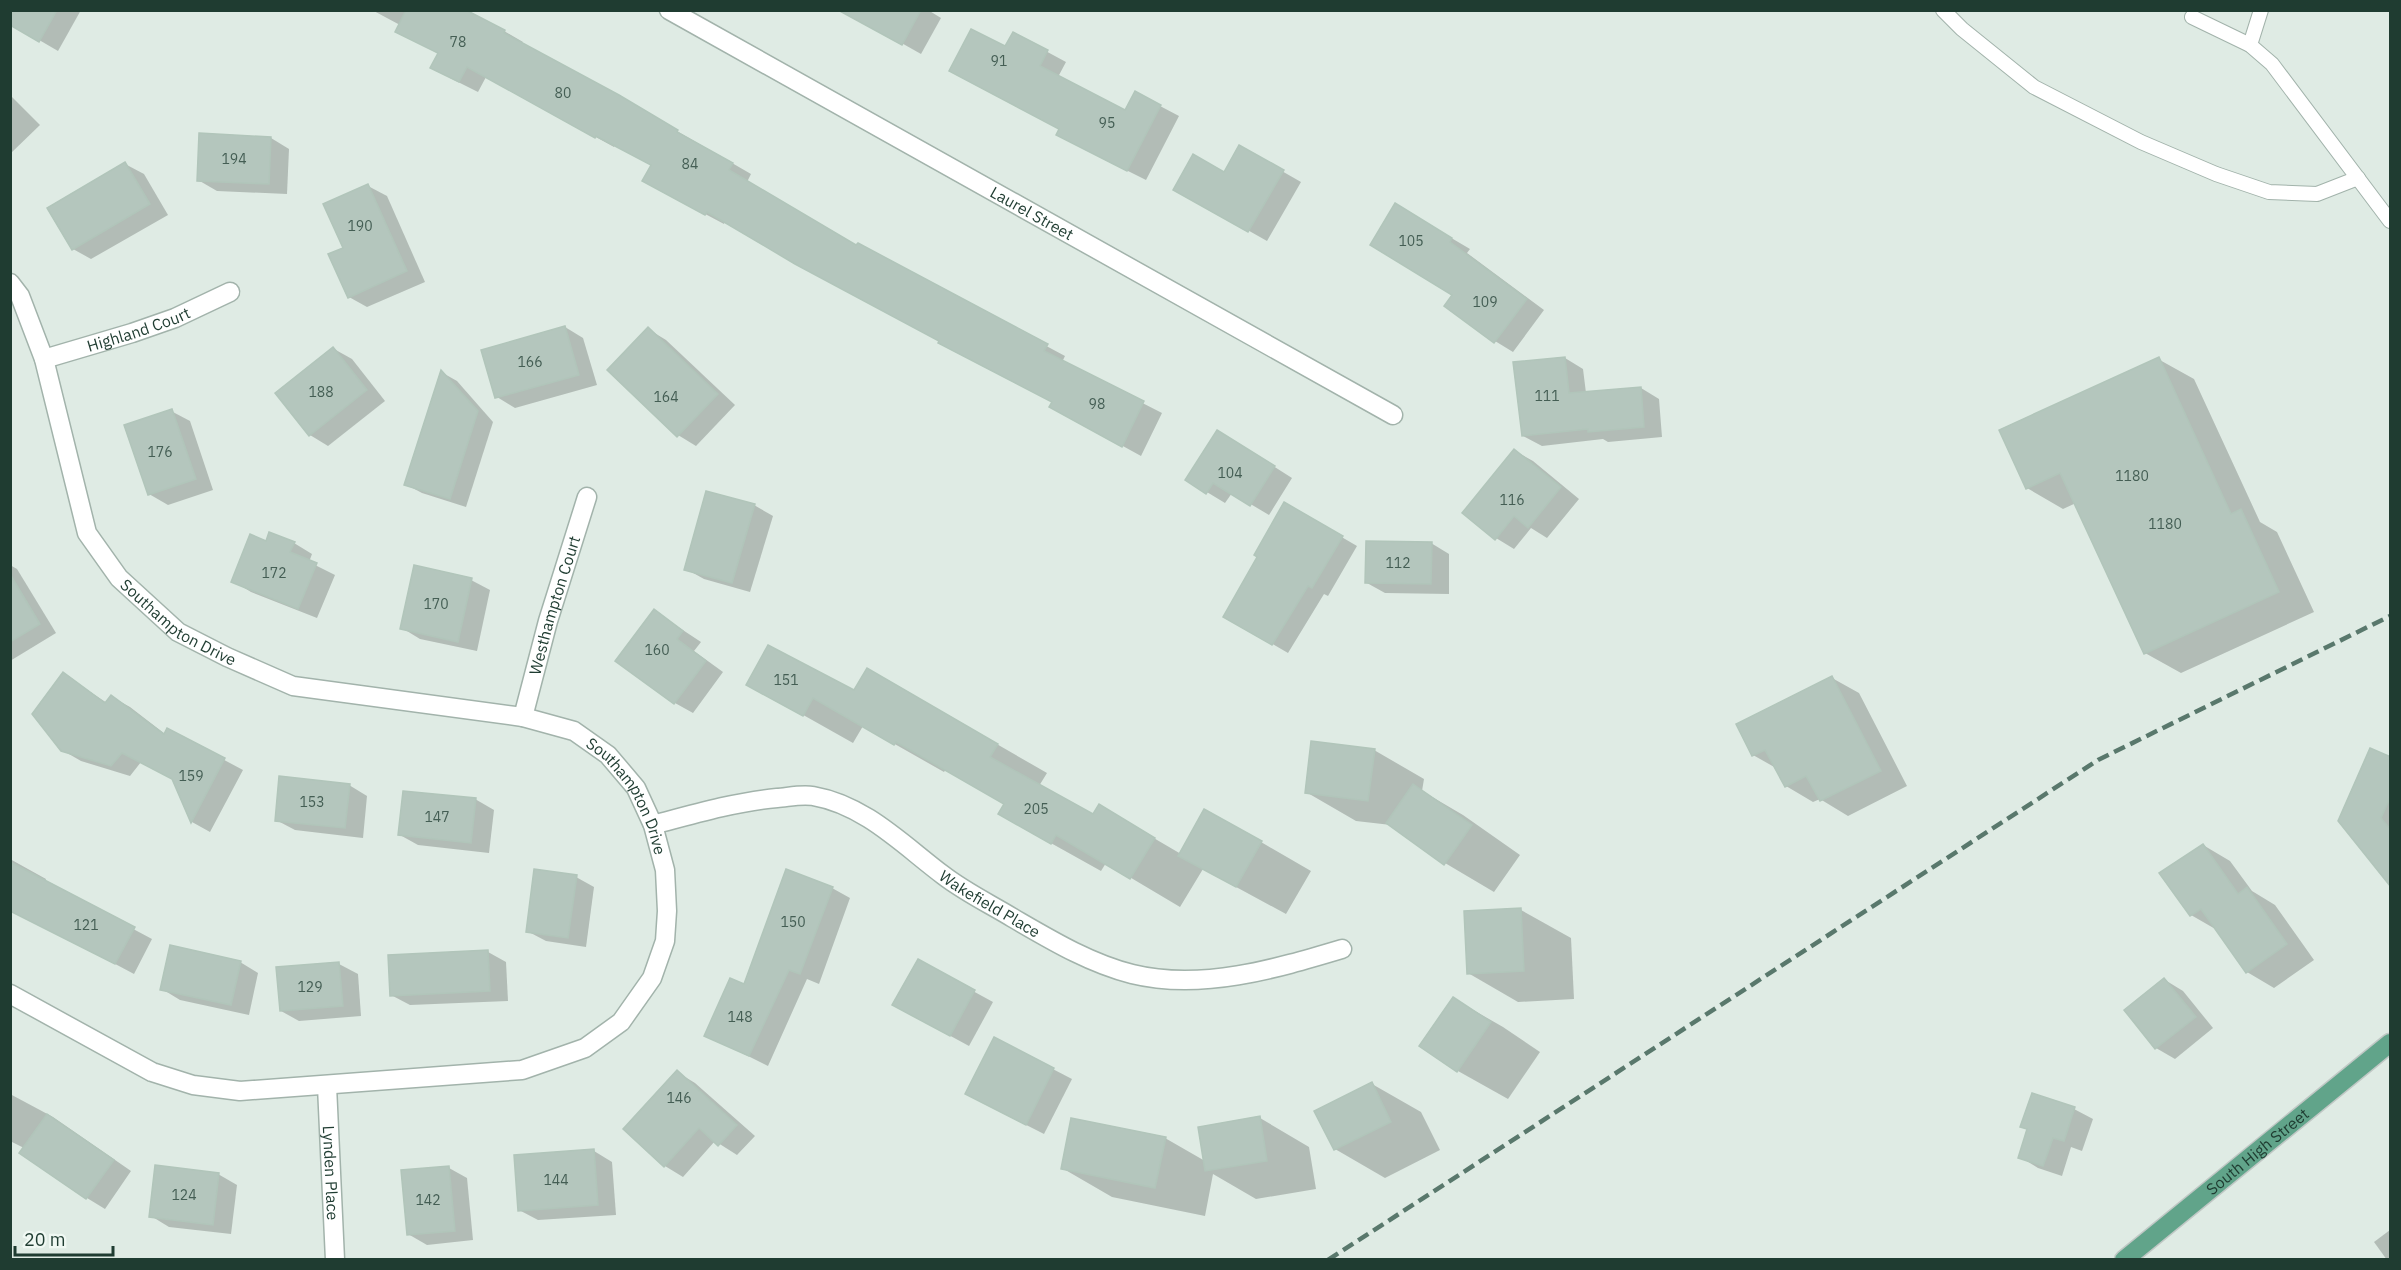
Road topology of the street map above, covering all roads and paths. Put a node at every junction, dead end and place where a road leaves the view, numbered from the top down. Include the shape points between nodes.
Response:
1 (669, 10) edge
2 (1943, 10) edge
3 (2261, 10) edge
4 (2192, 18) dead end
5 (2250, 45) junction
6 (2358, 178) junction
7 (2391, 221) edge
8 (10, 283) edge
9 (230, 292) dead end
10 (44, 358) junction
11 (1393, 415) dead end
12 (587, 497) dead end
13 (523, 717) junction
14 (653, 825) junction
15 (1342, 949) dead end
16 (10, 994) edge
17 (2391, 1043) edge
18 (327, 1086) junction
19 (335, 1260) edge
20 (2124, 1260) edge

1 - 11 street, Laurel Street
2 - 6 lane via 2034,87 2141,142 2216,174 2269,192 2317,194
3 - 5 lane
4 - 5 lane
5 - 6 lane via 2272,64
6 - 7 lane
8 - 10 street, Southampton Drive via 20,296
9 - 10 street, Highland Court via 175,318
10 - 13 street, Southampton Drive via 87,533 119,578 178,632 293,686
12 - 13 street, Westhampton Court
13 - 14 street, Southampton Drive via 574,731 608,754 636,788
14 - 15 street, Wakefield Place via 727,805 774,798 805,795 839,802 864,814 954,883 1036,932 1091,960 1150,977 1213,978
14 - 18 street, Southampton Drive via 665,870 665,941 652,978 621,1022 585,1048 522,1070
16 - 18 street, Southampton Drive via 152,1072 193,1085 240,1091
17 - 20 main road, South High Street
18 - 19 street, Lynden Place

